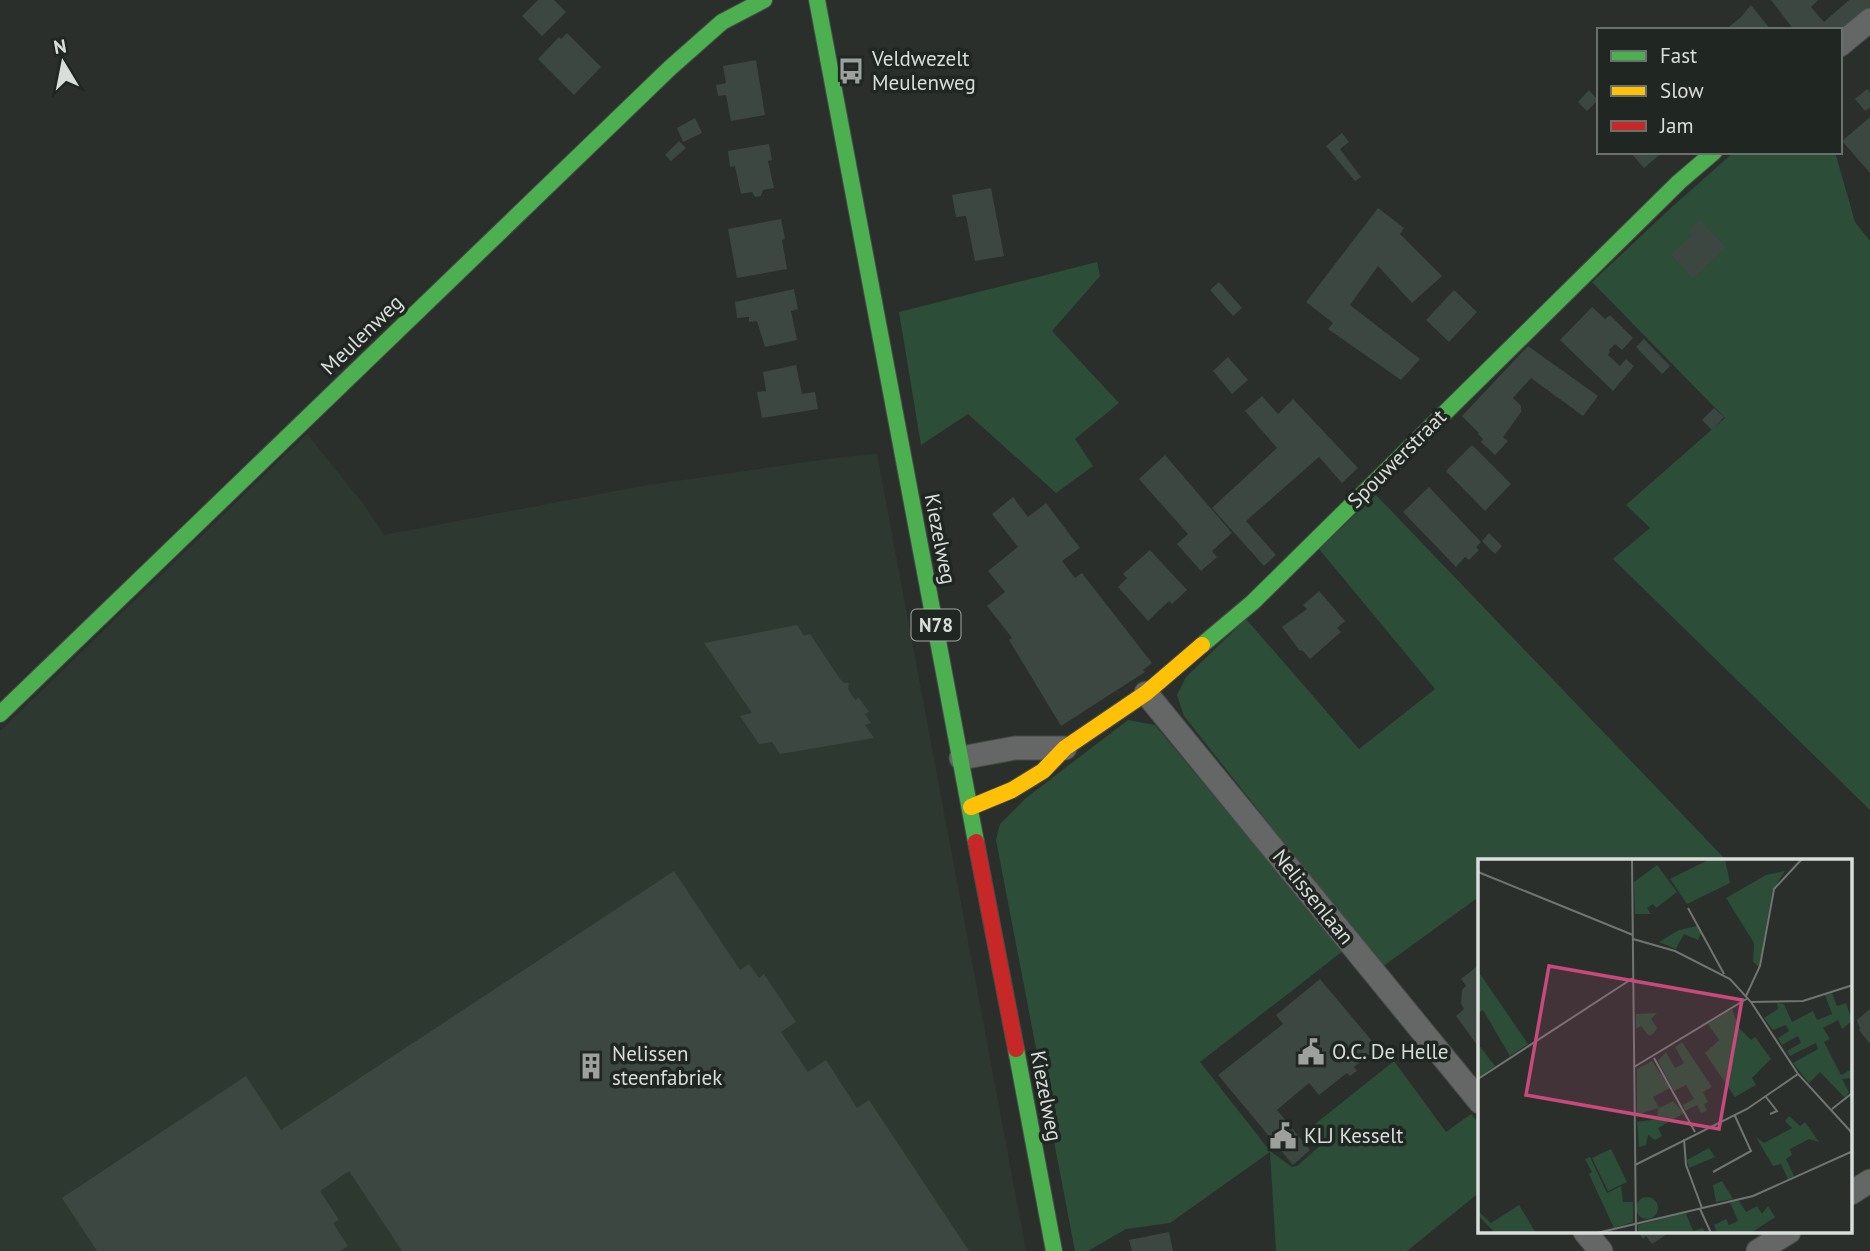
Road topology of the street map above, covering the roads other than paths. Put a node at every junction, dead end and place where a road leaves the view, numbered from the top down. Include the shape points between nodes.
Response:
1 (764, 0) edge
2 (817, 0) edge
3 (1870, 20) edge
4 (1842, 43) edge
5 (1712, 154) edge
6 (1146, 693) junction
7 (0, 715) edge
8 (1065, 748) junction
9 (961, 758) junction
10 (971, 807) junction
11 (1478, 1100) edge
12 (1870, 1181) edge
13 (1853, 1192) edge
14 (1587, 1234) edge
15 (1786, 1234) edge
16 (1054, 1251) edge
17 (1601, 1251) edge
18 (1758, 1251) edge

1 - 7 street, Meulenweg via 722,22 670,68
2 - 9 street, Kiezelweg / N78
3 - 4 street
5 - 6 street, Spouwerstraat via 1253,602
6 - 8 street, Spouwerstraat
6 - 11 street, Nelissenlaan
8 - 9 street via 1015,748
8 - 10 street, Spouwerstraat via 1043,771
9 - 10 street, Kiezelweg / N78
10 - 16 street, Kiezelweg / N78
12 - 13 street
14 - 17 street
15 - 18 street

